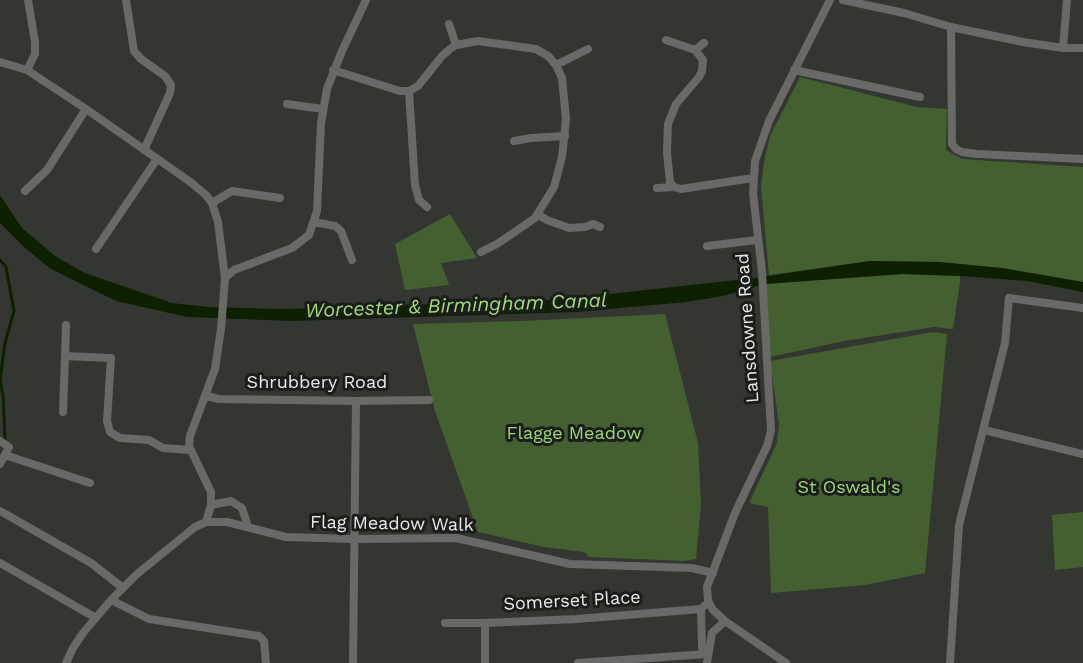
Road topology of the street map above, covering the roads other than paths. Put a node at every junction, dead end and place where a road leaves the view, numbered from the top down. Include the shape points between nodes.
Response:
1 (28, 0) edge
2 (126, 0) edge
3 (366, 0) edge
4 (830, 0) edge
5 (843, 0) edge
6 (1067, 0) edge
7 (450, 24) dead end
8 (951, 27) junction
9 (666, 40) dead end
10 (704, 43) dead end
11 (456, 45) junction
12 (1064, 48) junction
13 (1083, 48) edge
14 (588, 49) dead end
15 (695, 50) junction
16 (0, 62) edge
17 (556, 64) junction
18 (27, 70) junction
19 (333, 70) junction
20 (794, 70) junction
21 (410, 91) junction
22 (920, 97) dead end
23 (287, 104) dead end
24 (86, 108) junction
25 (323, 109) junction
26 (565, 136) junction
27 (514, 141) dead end
28 (144, 150) junction
29 (157, 159) junction
30 (1083, 159) edge
31 (753, 178) junction
32 (674, 187) junction
33 (657, 188) dead end
34 (25, 191) dead end
35 (280, 198) dead end
36 (212, 203) junction
37 (428, 207) dead end
38 (537, 214) junction
39 (314, 222) junction
40 (600, 227) dead end
41 (757, 240) junction
42 (707, 246) dead end
43 (96, 249) dead end
44 (481, 252) dead end
45 (352, 260) dead end
46 (225, 278) junction
47 (1083, 308) edge
48 (66, 325) dead end
49 (65, 356) junction
50 (206, 396) junction
51 (429, 400) dead end
52 (356, 401) junction
53 (63, 412) dead end
54 (984, 430) junction
55 (0, 441) edge
56 (190, 450) junction
57 (1083, 454) edge
58 (5, 455) junction
59 (0, 464) edge
60 (90, 483) dead end
61 (211, 505) junction
62 (0, 511) edge
63 (206, 522) junction
64 (248, 527) junction
65 (354, 539) junction
66 (0, 563) edge
67 (713, 573) junction
68 (123, 588) junction
69 (111, 600) junction
70 (708, 601) junction
71 (701, 609) junction
72 (96, 618) junction
73 (725, 621) junction
74 (445, 623) dead end
75 (485, 623) junction
76 (707, 659) edge
77 (596, 662) edge
78 (66, 663) edge
79 (266, 663) edge
80 (353, 663) edge
81 (485, 663) edge
82 (578, 663) edge
83 (786, 663) edge
84 (950, 663) edge

1 - 18 street via 35,54
2 - 28 street via 134,51 171,85
3 - 19 street
4 - 20 street, Lansdowne Road
5 - 8 street
6 - 12 street
7 - 11 street
8 - 12 street
8 - 30 street via 952,144 956,149 977,154
9 - 15 street
10 - 15 street
11 - 17 street via 478,41 536,49
11 - 21 street
12 - 13 street
14 - 17 street
15 - 32 street via 703,60 702,70 676,104 668,124 667,153
16 - 18 street
17 - 26 street via 566,99
18 - 24 street
19 - 21 street
19 - 25 street
20 - 22 street
20 - 31 street, Lansdowne Road via 759,146
21 - 37 street via 415,185 419,200
23 - 25 street
24 - 28 street
24 - 34 street via 47,170
25 - 39 street
26 - 27 street
26 - 38 street via 554,187
28 - 29 street
29 - 36 street
29 - 43 street
31 - 32 street
31 - 41 street, Lansdowne Road
32 - 33 street
35 - 36 street via 232,191
36 - 46 street
38 - 40 street via 569,228 593,224
38 - 44 street
39 - 45 street via 341,231
39 - 46 street via 309,235 292,248 234,270
41 - 42 street
41 - 67 street, Lansdowne Road via 771,431
46 - 50 street via 218,354
47 - 54 street via 1009,298 1005,343
48 - 49 street
49 - 53 street
49 - 56 street via 111,358 106,421 110,432 120,438 149,440 163,448
50 - 52 street, Shrubbery Road
50 - 56 street via 190,436
51 - 52 street, Shrubbery Road
52 - 65 street
54 - 57 street
54 - 84 street via 959,525
55 - 58 street via 9,447
56 - 61 street via 211,492
58 - 59 street
58 - 60 street
61 - 63 street
61 - 64 street via 231,501 242,508
62 - 68 street via 91,563
63 - 64 street, Flag Meadow Walk
63 - 68 street
64 - 65 street, Flag Meadow Walk via 286,537
65 - 67 street, Flag Meadow Walk via 456,538 570,564 692,568
65 - 80 street
66 - 72 street
67 - 70 street, Lansdowne Road via 707,587
68 - 69 street
69 - 72 street
69 - 79 street via 148,619 259,636 264,642
70 - 71 street
70 - 73 street
71 - 75 street, Somerset Place
71 - 76 street via 702,648
72 - 78 street
73 - 76 street via 712,633
73 - 83 street
74 - 75 street, Somerset Place
75 - 81 street
76 - 77 street
77 - 82 street

